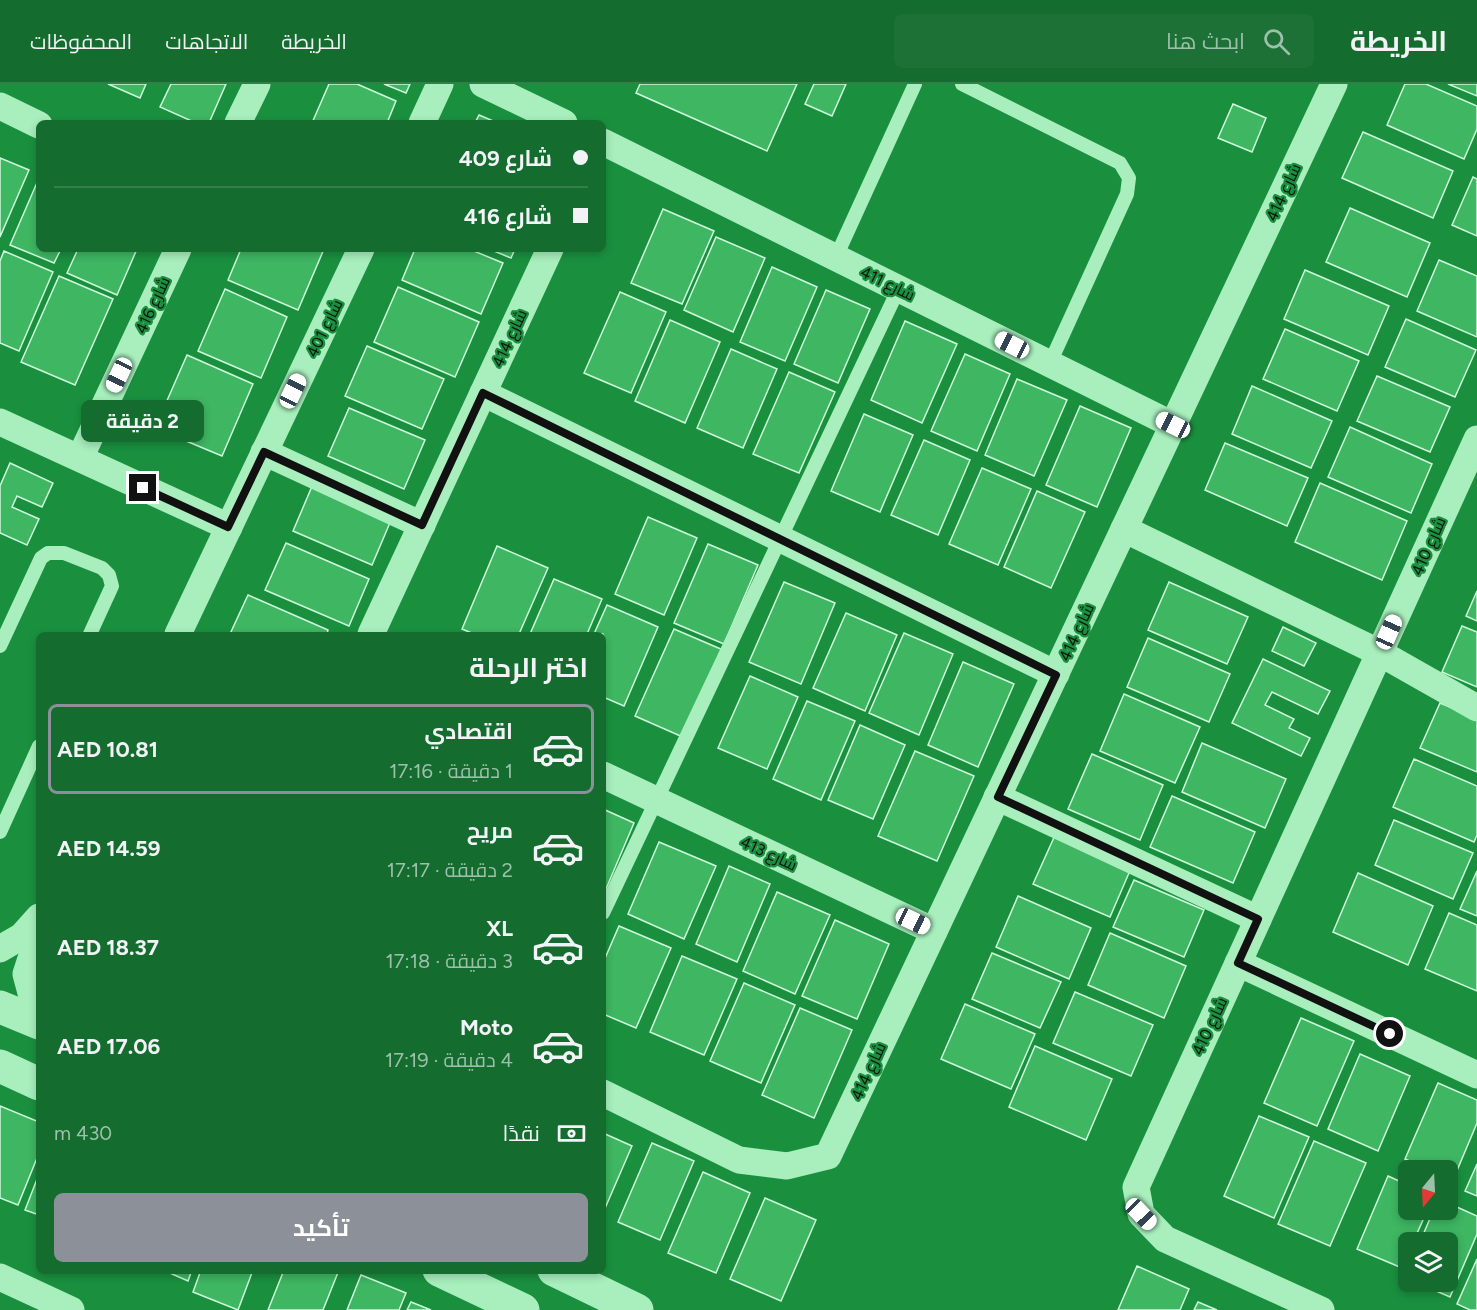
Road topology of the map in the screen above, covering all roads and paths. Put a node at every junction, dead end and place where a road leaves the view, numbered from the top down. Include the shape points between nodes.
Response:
1 (256, 84) edge
2 (440, 84) edge
3 (483, 84) edge
4 (915, 84) edge
5 (962, 84) edge
6 (1334, 84) edge
7 (0, 106) edge
8 (239, 120) edge
9 (423, 120) edge
10 (558, 120) edge
11 (36, 124) edge
12 (606, 143) edge
13 (177, 252) edge
14 (360, 252) edge
15 (549, 252) edge
16 (836, 257) junction
17 (898, 288) junction
18 (1050, 363) junction
19 (483, 393) junction
20 (0, 422) edge
21 (1173, 425) junction
22 (1477, 440) edge
23 (264, 452) junction
24 (80, 458) junction
25 (422, 525) junction
26 (228, 527) junction
27 (1124, 529) junction
28 (780, 539) junction
29 (91, 632) edge
30 (178, 632) edge
31 (372, 632) edge
32 (0, 646) edge
33 (1380, 653) junction
34 (1056, 675) junction
35 (1477, 708) edge
36 (36, 753) edge
37 (606, 776) edge
38 (998, 797) junction
39 (656, 800) junction
40 (0, 832) edge
41 (606, 907) edge
42 (1258, 919) junction
43 (36, 920) edge
44 (934, 931) junction
45 (36, 943) edge
46 (0, 949) edge
47 (1238, 963) junction
48 (0, 1007) edge
49 (36, 1012) edge
50 (36, 1022) edge
51 (0, 1066) edge
52 (1477, 1075) edge
53 (36, 1083) edge
54 (606, 1094) edge
55 (447, 1274) edge
56 (562, 1274) edge
57 (0, 1277) edge
58 (514, 1307) edge
59 (71, 1310) edge
60 (637, 1310) edge
61 (1321, 1310) edge

1 - 8 street
2 - 9 street
3 - 10 street
4 - 16 lane
5 - 18 lane via 1120,163 1129,178 1127,194
6 - 21 street, شارع 414
7 - 11 street
12 - 16 street, شارع 411
13 - 24 street, شارع 416
14 - 23 street, شارع 401
15 - 19 street, شارع 414
16 - 17 street, شارع 411
17 - 18 street, شارع 411
17 - 28 lane
18 - 21 street, شارع 411
19 - 25 street, شارع 414
19 - 28 street
20 - 24 street
21 - 27 street, شارع 414
22 - 33 street, شارع 410
23 - 25 street
23 - 26 street, شارع 401
24 - 26 street
25 - 31 street, شارع 414
26 - 30 street, شارع 401
27 - 33 street
27 - 34 street, شارع 414
28 - 34 street
28 - 39 lane
29 - 32 lane via 112,586 110,575 64,553 48,553 41,558
33 - 35 street
33 - 42 street, شارع 410
34 - 38 street, شارع 414
36 - 40 lane
37 - 39 street, شارع 413
38 - 42 street
38 - 44 street, شارع 414
39 - 41 lane
39 - 44 street, شارع 413
42 - 47 street, شارع 410
43 - 46 street via 22,936
44 - 54 street, شارع 414 via 828,1156 787,1166 739,1160
45 - 49 street via 26,974
47 - 52 street
47 - 61 street, شارع 410 via 1136,1187 1141,1214 1165,1239
48 - 50 street
51 - 53 street
55 - 58 street
56 - 60 street
57 - 59 street

